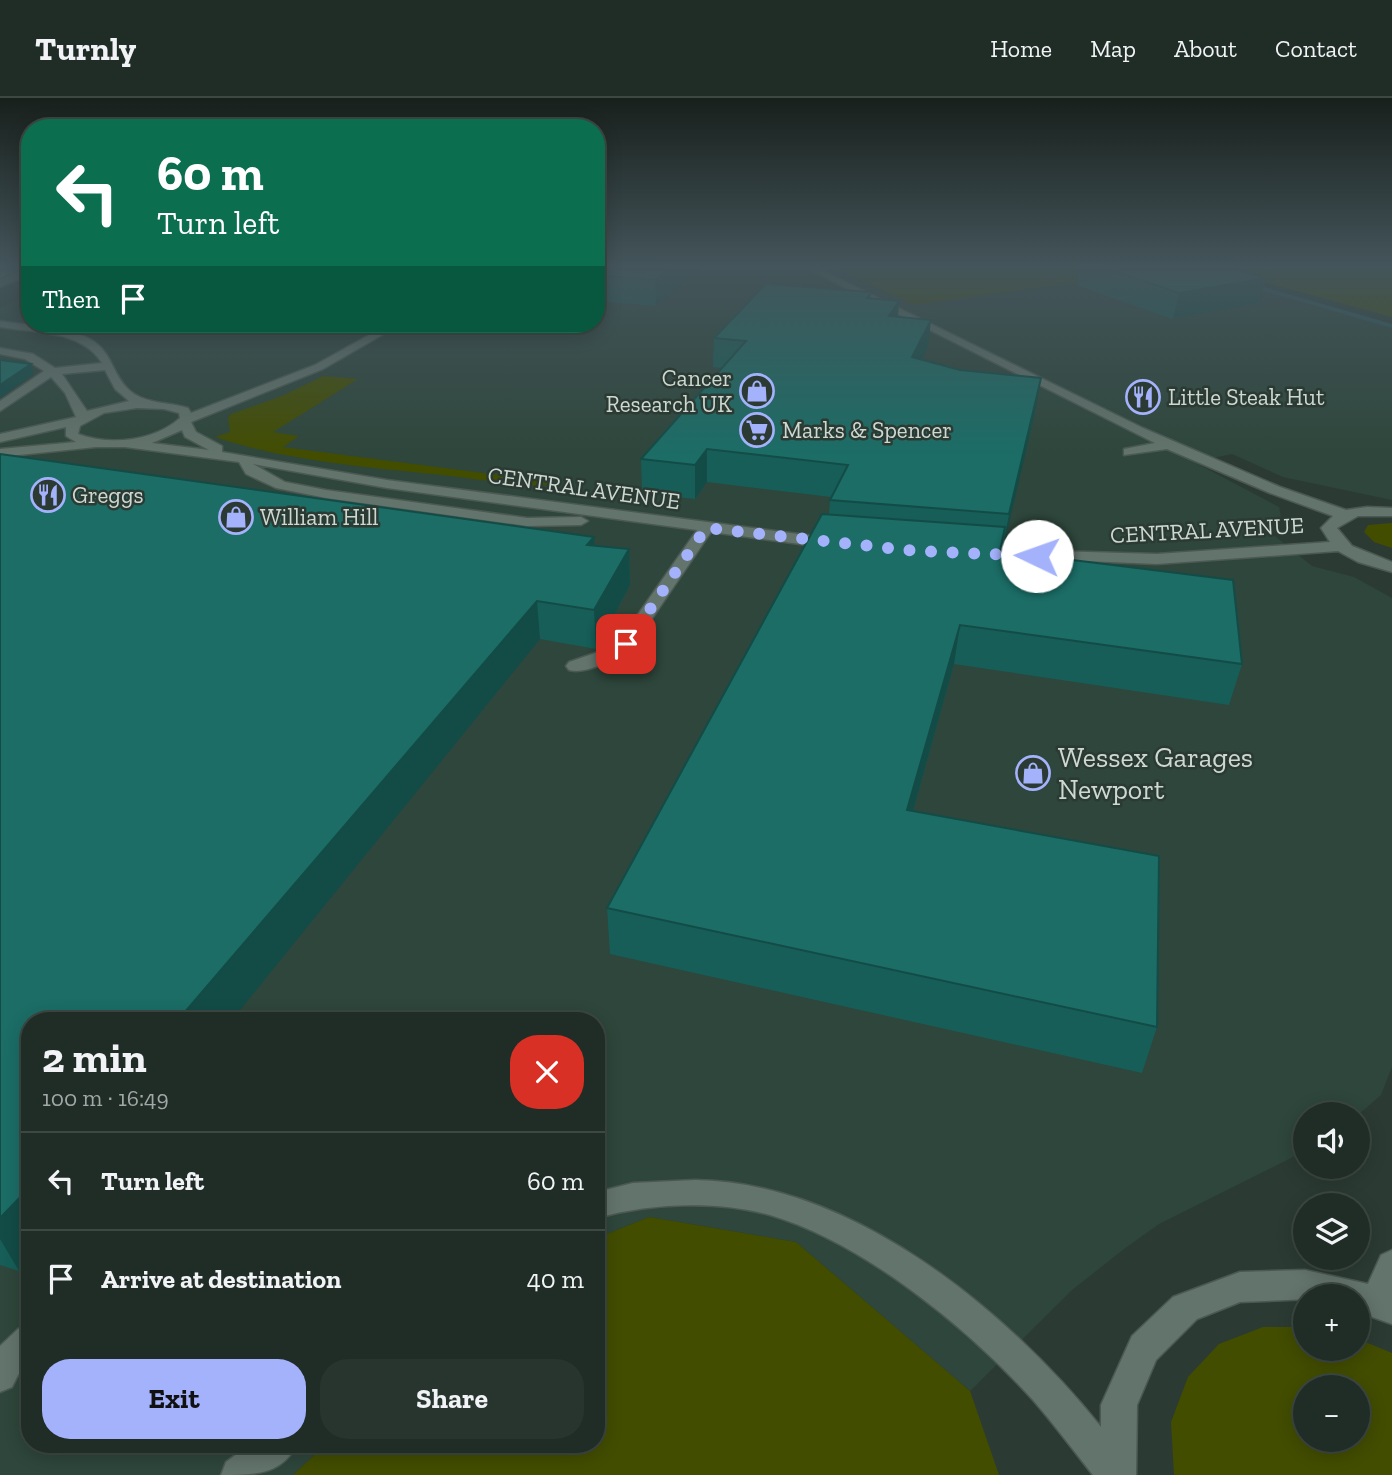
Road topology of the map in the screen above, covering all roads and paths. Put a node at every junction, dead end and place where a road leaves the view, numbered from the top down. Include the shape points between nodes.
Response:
1 (932, 329) edge
2 (45, 333) edge
3 (380, 333) edge
4 (0, 351) edge
5 (108, 366) junction
6 (50, 372) junction
7 (34, 381) junction
8 (283, 384) junction
9 (0, 387) edge
10 (151, 404) junction
11 (165, 405) junction
12 (0, 407) edge
13 (80, 419) junction
14 (186, 421) junction
15 (0, 438) edge
16 (116, 443) junction
17 (1168, 445) junction
18 (1129, 452) dead end
19 (0, 453) edge
20 (241, 458) junction
21 (1392, 512) edge
22 (1345, 515) junction
23 (706, 528) junction
24 (852, 545) edge
25 (1342, 546) junction
26 (1008, 555) edge
27 (1392, 567) edge
28 (575, 666) dead end
29 (605, 1202) edge
30 (1392, 1265) edge
31 (1384, 1304) edge
32 (21, 1349) edge
33 (0, 1376) edge
34 (267, 1453) edge
35 (239, 1475) edge
36 (1117, 1475) edge

1 - 17 street
2 - 5 street via 85,341
3 - 8 street
4 - 6 street via 32,357
5 - 6 street
5 - 10 street via 119,390 133,400
6 - 7 street
6 - 13 street via 78,402
7 - 9 street
7 - 12 street
8 - 11 street
8 - 14 street
10 - 11 street
10 - 13 street via 108,409
11 - 14 street, CENTRAL AVENUE via 184,411
13 - 15 street
13 - 16 street via 70,430 72,436
14 - 16 street via 166,434
14 - 20 street, CENTRAL AVENUE via 190,434
16 - 19 street
16 - 20 street
17 - 18 street
17 - 22 street via 1282,494
20 - 23 street, CENTRAL AVENUE via 251,471 281,485 326,494 527,522 631,518
21 - 22 street
22 - 25 street via 1329,528
23 - 24 street, CENTRAL AVENUE
23 - 28 street via 626,644
25 - 26 street, CENTRAL AVENUE via 1157,559
25 - 27 street
29 - 36 street via 623,1195 708,1192 770,1202 835,1227 890,1260 964,1315 1035,1377
30 - 31 street
31 - 36 street via 1305,1284 1240,1287 1185,1308 1144,1348 1119,1405
32 - 33 street
34 - 35 street

